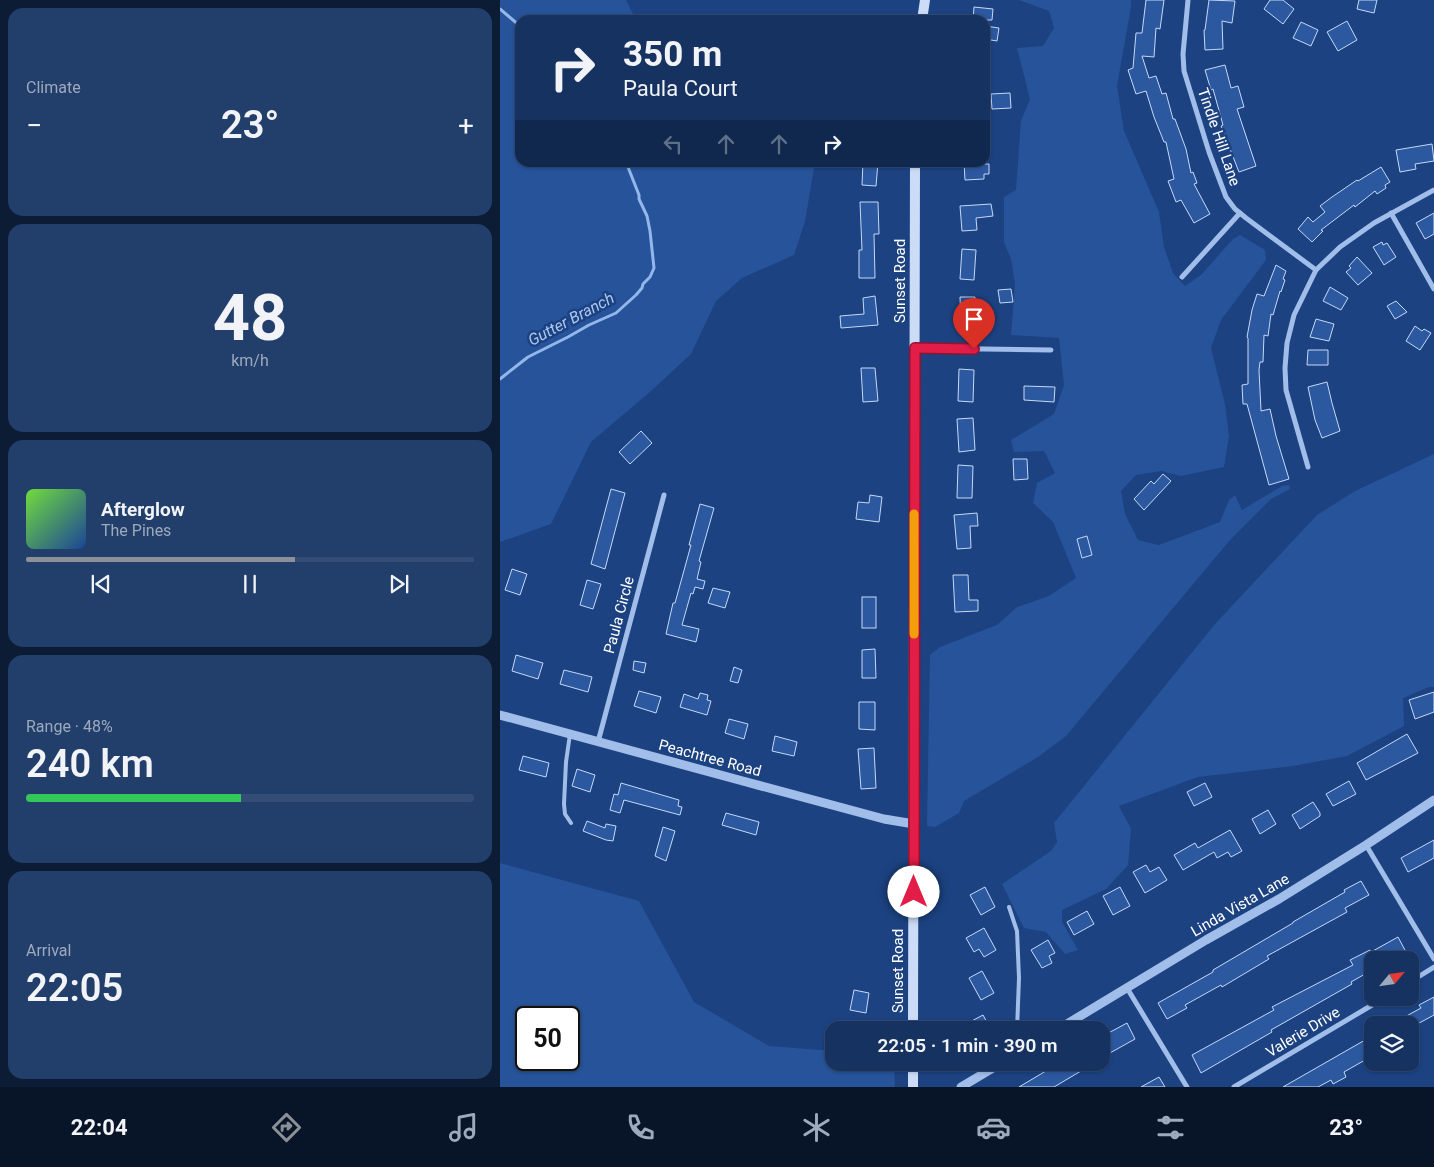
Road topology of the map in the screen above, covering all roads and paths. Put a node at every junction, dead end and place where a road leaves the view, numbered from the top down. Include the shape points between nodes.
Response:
1 (925, 0) edge
2 (1188, 0) edge
3 (923, 15) edge
4 (915, 167) edge
5 (1434, 190) edge
6 (1391, 213) junction
7 (1240, 214) junction
8 (1316, 270) junction
9 (1182, 277) dead end
10 (1434, 289) edge
11 (915, 348) junction
12 (1051, 350) dead end
13 (1308, 468) dead end
14 (664, 496) dead end
15 (500, 715) edge
16 (570, 734) junction
17 (598, 742) junction
18 (1434, 800) edge
19 (571, 824) dead end
20 (914, 824) junction
21 (1366, 845) junction
22 (1009, 907) dead end
23 (1434, 959) edge
24 (1434, 967) edge
25 (1419, 976) edge
26 (1127, 987) junction
27 (1371, 1006) edge
28 (913, 1021) edge
29 (1017, 1021) edge
30 (1072, 1021) edge
31 (913, 1071) edge
32 (988, 1071) edge
33 (913, 1087) edge
34 (961, 1087) edge
35 (1188, 1087) edge
36 (1234, 1087) edge

1 - 3 main road
2 - 7 street, Tindle Hill Lane via 1184,71 1218,178 1226,198
4 - 11 main road, Sunset Road
5 - 6 street
6 - 8 street via 1354,236
6 - 10 street
7 - 8 street, Tindle Hill Lane
7 - 9 street
8 - 13 street via 1294,315 1285,368 1286,390
11 - 12 street
11 - 20 main road, Sunset Road
14 - 17 street, Paula Circle
15 - 16 street, Peachtree Road
16 - 17 street, Peachtree Road
16 - 19 lane via 564,804
17 - 20 street, Peachtree Road
18 - 21 street, Linda Vista Lane
20 - 28 main road, Sunset Road
21 - 23 street
21 - 26 street, Linda Vista Lane
22 - 29 lane via 1016,931
24 - 25 street
26 - 30 street, Linda Vista Lane
26 - 35 street
27 - 36 street, Valerie Drive
31 - 33 main road
32 - 34 street

